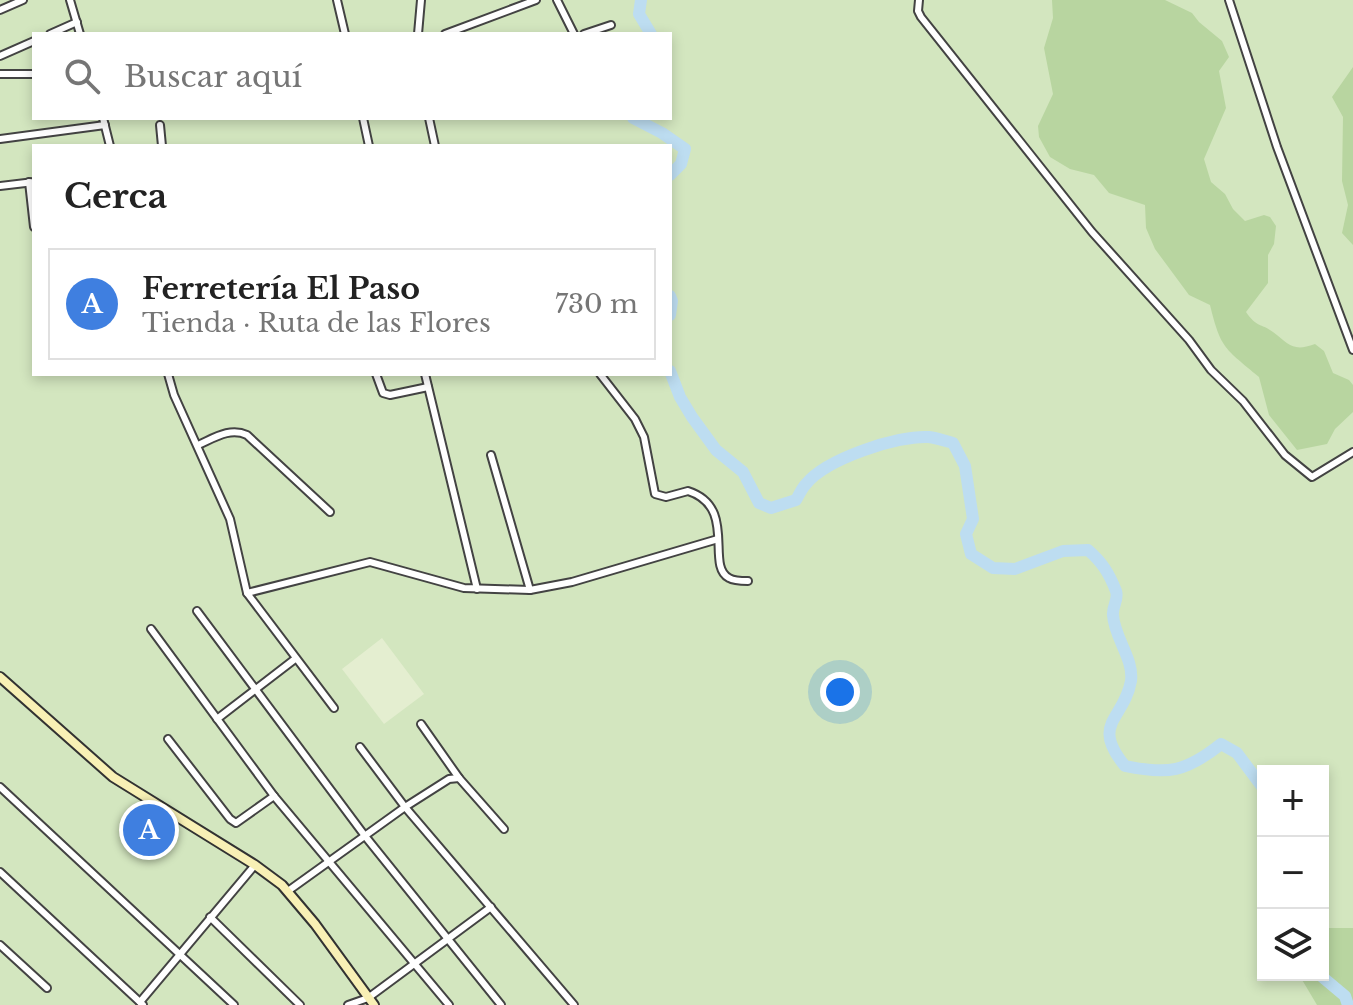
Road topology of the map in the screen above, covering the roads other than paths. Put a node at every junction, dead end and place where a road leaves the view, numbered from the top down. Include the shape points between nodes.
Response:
1 (23, 0) edge
2 (70, 0) edge
3 (337, 0) edge
4 (421, 0) edge
5 (536, 0) edge
6 (557, 0) edge
7 (919, 0) edge
8 (1229, 0) edge
9 (0, 10) edge
10 (77, 22) junction
11 (611, 25) dead end
12 (54, 32) edge
13 (80, 32) edge
14 (345, 32) edge
15 (418, 32) edge
16 (450, 32) edge
17 (573, 32) edge
18 (590, 32) edge
19 (32, 42) edge
20 (0, 56) edge
21 (0, 74) edge
22 (32, 74) edge
23 (363, 120) edge
24 (429, 120) edge
25 (104, 122) edge
26 (160, 125) dead end
27 (0, 139) edge
28 (110, 144) edge
29 (162, 144) edge
30 (369, 144) edge
31 (435, 144) edge
32 (31, 182) edge
33 (0, 186) edge
34 (1353, 350) edge
35 (169, 376) edge
36 (377, 376) edge
37 (425, 376) edge
38 (602, 376) edge
39 (428, 387) junction
40 (198, 445) junction
41 (1353, 452) edge
42 (491, 455) dead end
43 (330, 512) dead end
44 (718, 539) junction
45 (748, 581) dead end
46 (477, 589) junction
47 (530, 590) junction
48 (247, 593) junction
49 (197, 611) dead end
50 (151, 629) dead end
51 (295, 659) junction
52 (2, 682) edge
53 (256, 690) junction
54 (334, 708) dead end
55 (217, 719) junction
56 (421, 724) dead end
57 (168, 739) dead end
58 (360, 747) dead end
59 (459, 778) junction
60 (0, 787) edge
61 (274, 796) junction
62 (405, 807) junction
63 (504, 829) dead end
64 (365, 836) junction
65 (328, 863) junction
66 (255, 865) junction
67 (0, 872) edge
68 (288, 891) junction
69 (491, 907) junction
70 (210, 917) junction
71 (447, 938) junction
72 (0, 945) edge
73 (178, 954) junction
74 (414, 964) junction
75 (47, 988) dead end
76 (371, 1002) edge
77 (141, 1004) edge
78 (234, 1005) edge
79 (300, 1005) edge
80 (348, 1005) edge
81 (449, 1005) edge
82 (501, 1005) edge
83 (574, 1005) edge

1 - 9 street
2 - 10 street
3 - 14 street
4 - 15 street
5 - 16 street
6 - 17 street
7 - 41 street via 921,17 1092,232 1285,455 1312,477
8 - 34 street
10 - 12 street
10 - 13 street
11 - 18 street
19 - 20 street
21 - 22 street
23 - 30 street
24 - 31 street
25 - 27 street
25 - 28 street
26 - 29 street
32 - 33 street
35 - 40 street
36 - 39 street via 383,393 390,395
37 - 39 street
38 - 44 street via 644,437 655,494 699,494 713,510
39 - 46 street
40 - 43 street via 230,432 247,435
40 - 48 street via 230,519
42 - 47 street
44 - 45 street via 725,576
44 - 47 street
46 - 47 street
46 - 48 street via 370,562
48 - 51 street
49 - 53 street
50 - 55 street
51 - 53 street
51 - 54 street
52 - 66 main road via 113,777
53 - 55 street
53 - 64 street
55 - 61 street
56 - 59 street
57 - 61 street via 236,823
58 - 62 street
59 - 62 street
59 - 63 street
60 - 73 street
61 - 65 street
62 - 64 street
62 - 69 street
64 - 65 street
64 - 71 street
65 - 68 street
65 - 74 street
66 - 68 main road
66 - 70 street
67 - 77 street
68 - 76 main road
69 - 71 street
69 - 83 street
70 - 73 street
70 - 79 street
71 - 74 street
71 - 82 street
72 - 75 street
73 - 77 street
73 - 78 street
74 - 76 street
74 - 81 street
76 - 80 street

